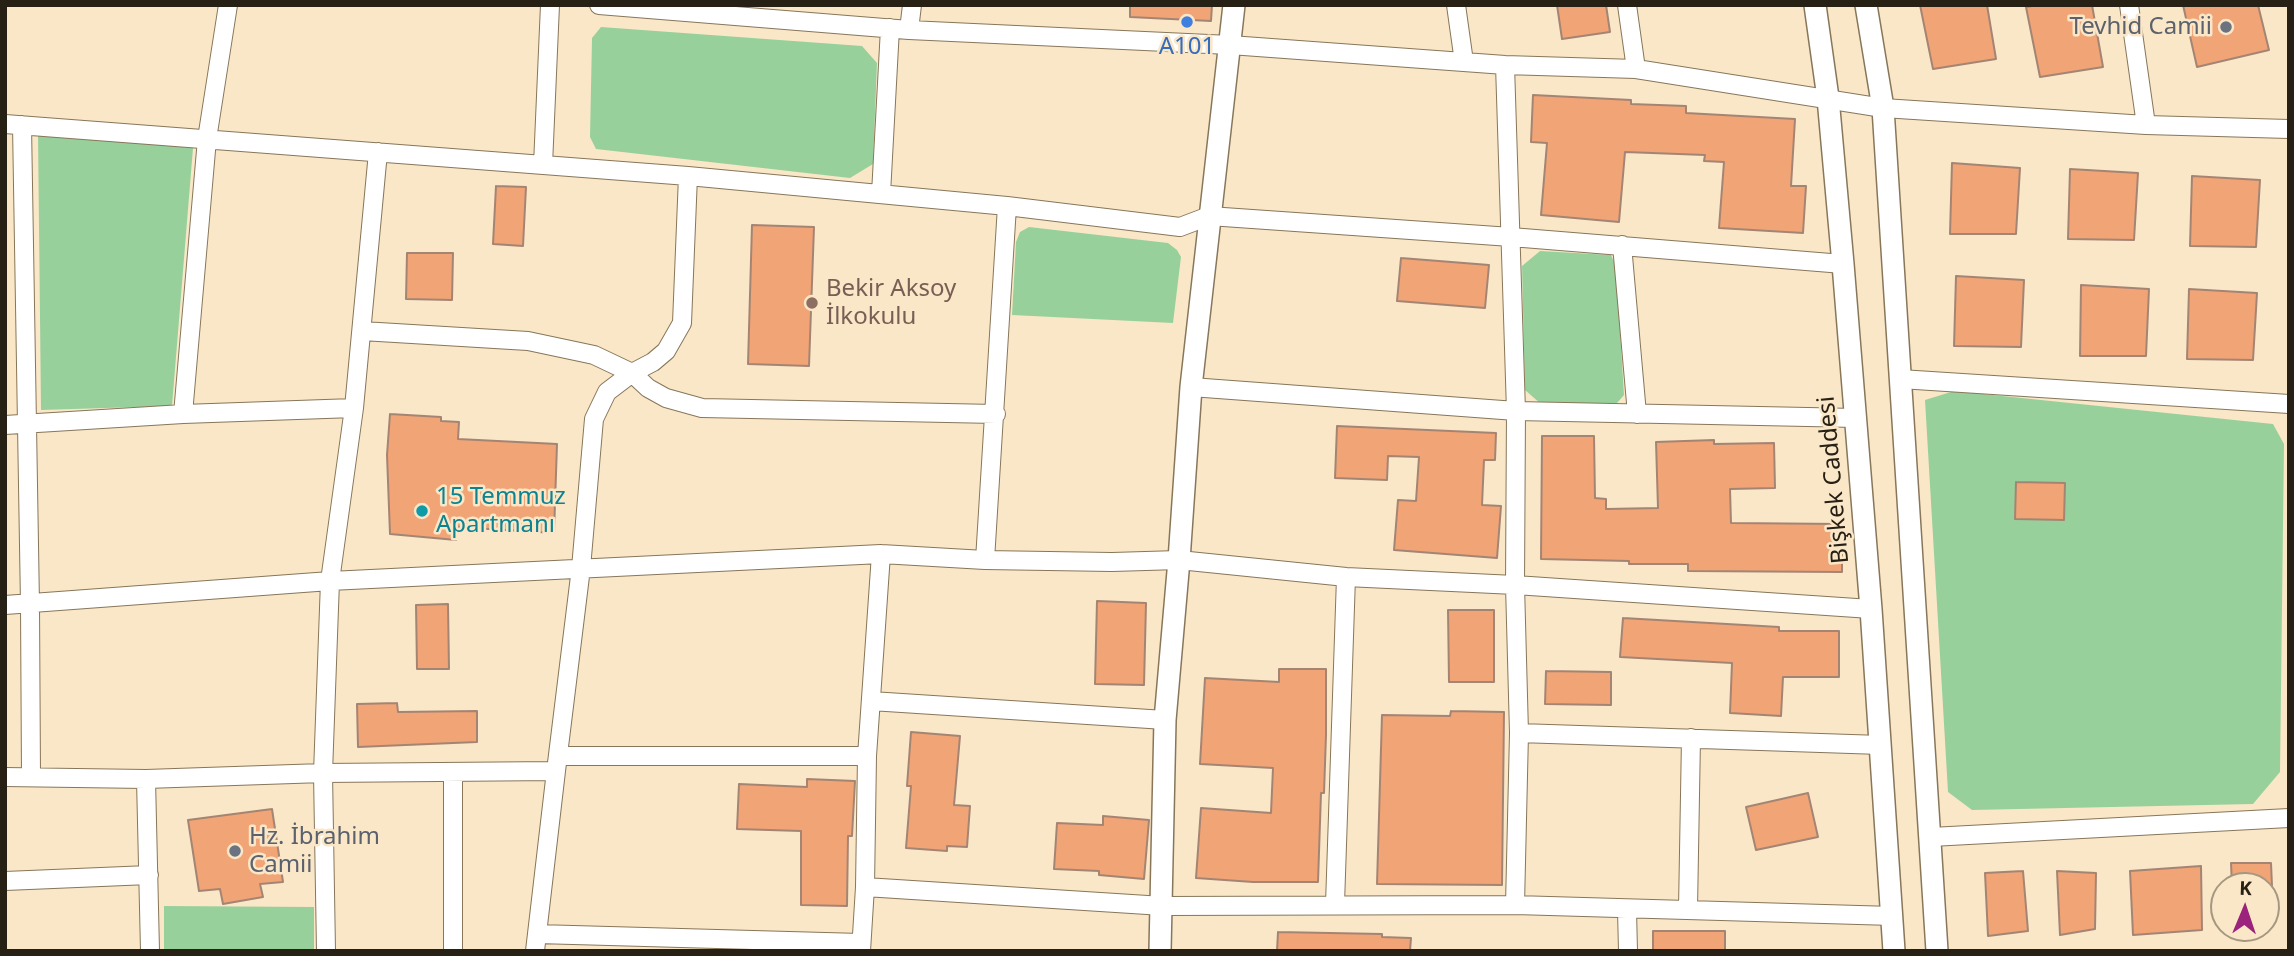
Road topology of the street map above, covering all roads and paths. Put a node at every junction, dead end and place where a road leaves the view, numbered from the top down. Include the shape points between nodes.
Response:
1 (228, 5) edge
2 (550, 5) edge
3 (599, 5) edge
4 (912, 5) edge
5 (1234, 5) edge
6 (1456, 5) edge
7 (1627, 5) edge
8 (1815, 5) edge
9 (1866, 5) edge
10 (2129, 5) edge
11 (890, 28) junction
12 (909, 30) junction
13 (1230, 44) junction
14 (1464, 62) junction
15 (1505, 65) junction
16 (1636, 69) junction
17 (1828, 98) junction
18 (1883, 108) junction
19 (14, 124) edge
20 (2146, 125) junction
21 (2289, 129) edge
22 (207, 139) junction
23 (378, 152) junction
24 (543, 165) junction
25 (688, 176) junction
26 (881, 194) junction
27 (1007, 206) junction
28 (1209, 216) junction
29 (1511, 237) junction
30 (1622, 245) junction
31 (1843, 264) junction
32 (362, 331) junction
33 (632, 373) junction
34 (1900, 379) junction
35 (1191, 387) junction
36 (2289, 404) edge
37 (354, 408) junction
38 (1516, 411) junction
39 (183, 414) junction
40 (996, 414) junction
41 (1637, 414) junction
42 (1856, 418) junction
43 (26, 424) junction
44 (5, 425) edge
45 (881, 554) junction
46 (1179, 559) junction
47 (985, 560) junction
48 (582, 568) junction
49 (1346, 577) junction
50 (330, 581) junction
51 (1515, 585) junction
52 (5, 605) edge
53 (30, 605) junction
54 (1871, 609) junction
55 (871, 701) junction
56 (1165, 720) junction
57 (1519, 733) junction
58 (1691, 737) junction
59 (1881, 745) junction
60 (867, 756) junction
61 (557, 763) junction
62 (453, 772) junction
63 (323, 773) junction
64 (31, 776) junction
65 (5, 777) edge
66 (146, 779) junction
67 (2289, 818) edge
68 (1931, 836) junction
69 (149, 875) junction
70 (5, 881) edge
71 (865, 887) junction
72 (1335, 904) junction
73 (1515, 905) junction
74 (1163, 906) junction
75 (1688, 909) junction
76 (1627, 910) junction
77 (1893, 916) junction
78 (536, 942) edge
79 (861, 947) edge
80 (150, 951) edge
81 (326, 951) edge
82 (453, 951) edge
83 (1160, 951) edge
84 (1628, 951) edge
85 (1894, 951) edge
86 (1937, 951) edge

1 - 22 street
2 - 24 street
3 - 11 street
4 - 12 street
5 - 13 street
6 - 14 street
7 - 16 street
8 - 17 street, Bişkek Caddesi
9 - 18 street
10 - 20 street
11 - 12 street
11 - 26 street
12 - 13 street
13 - 14 street
13 - 28 street
14 - 15 street
15 - 16 street
15 - 29 street
16 - 17 street
17 - 18 street
17 - 31 street, Bişkek Caddesi
18 - 20 street
18 - 34 street
19 - 22 street
19 - 43 street
20 - 21 street
22 - 23 street
22 - 39 street
23 - 24 street
23 - 32 street
24 - 25 street
25 - 26 street
25 - 33 street via 682,323 666,351
26 - 27 street
27 - 28 street via 1180,227
27 - 40 street
28 - 29 street
28 - 35 street
29 - 30 street
29 - 38 street
30 - 31 street
30 - 41 street
31 - 42 street, Bişkek Caddesi
32 - 33 street via 528,341 594,355
32 - 37 street
33 - 40 street via 666,398 702,408
33 - 48 street via 607,392 594,419
34 - 36 street
34 - 68 street
35 - 38 street
35 - 46 street
37 - 39 street
37 - 50 street
38 - 41 street
38 - 51 street
39 - 43 street
40 - 47 street
41 - 42 street
42 - 54 street, Bişkek Caddesi
43 - 44 street
43 - 53 street
45 - 47 street
45 - 48 street
45 - 55 street
46 - 47 street
46 - 49 street
46 - 56 street
48 - 50 street
48 - 61 street
49 - 51 street
49 - 72 street
50 - 53 street
50 - 63 street
51 - 54 street
51 - 57 street
52 - 53 street
53 - 64 street
54 - 59 street, Bişkek Caddesi
55 - 56 street
55 - 60 street
56 - 74 street
57 - 58 street
57 - 73 street
58 - 59 street
58 - 75 street
59 - 77 street, Bişkek Caddesi
60 - 61 street
60 - 71 street
61 - 62 street
61 - 78 street
62 - 63 street
62 - 82 street
63 - 66 street
63 - 81 street
64 - 65 street
64 - 66 street
66 - 69 street
67 - 68 street
68 - 86 street
69 - 70 street
69 - 80 street
71 - 74 street
71 - 79 street
72 - 73 street
72 - 74 street
73 - 76 street
74 - 83 street
75 - 76 street
75 - 77 street
76 - 84 street
77 - 85 street, Bişkek Caddesi
78 - 79 street

